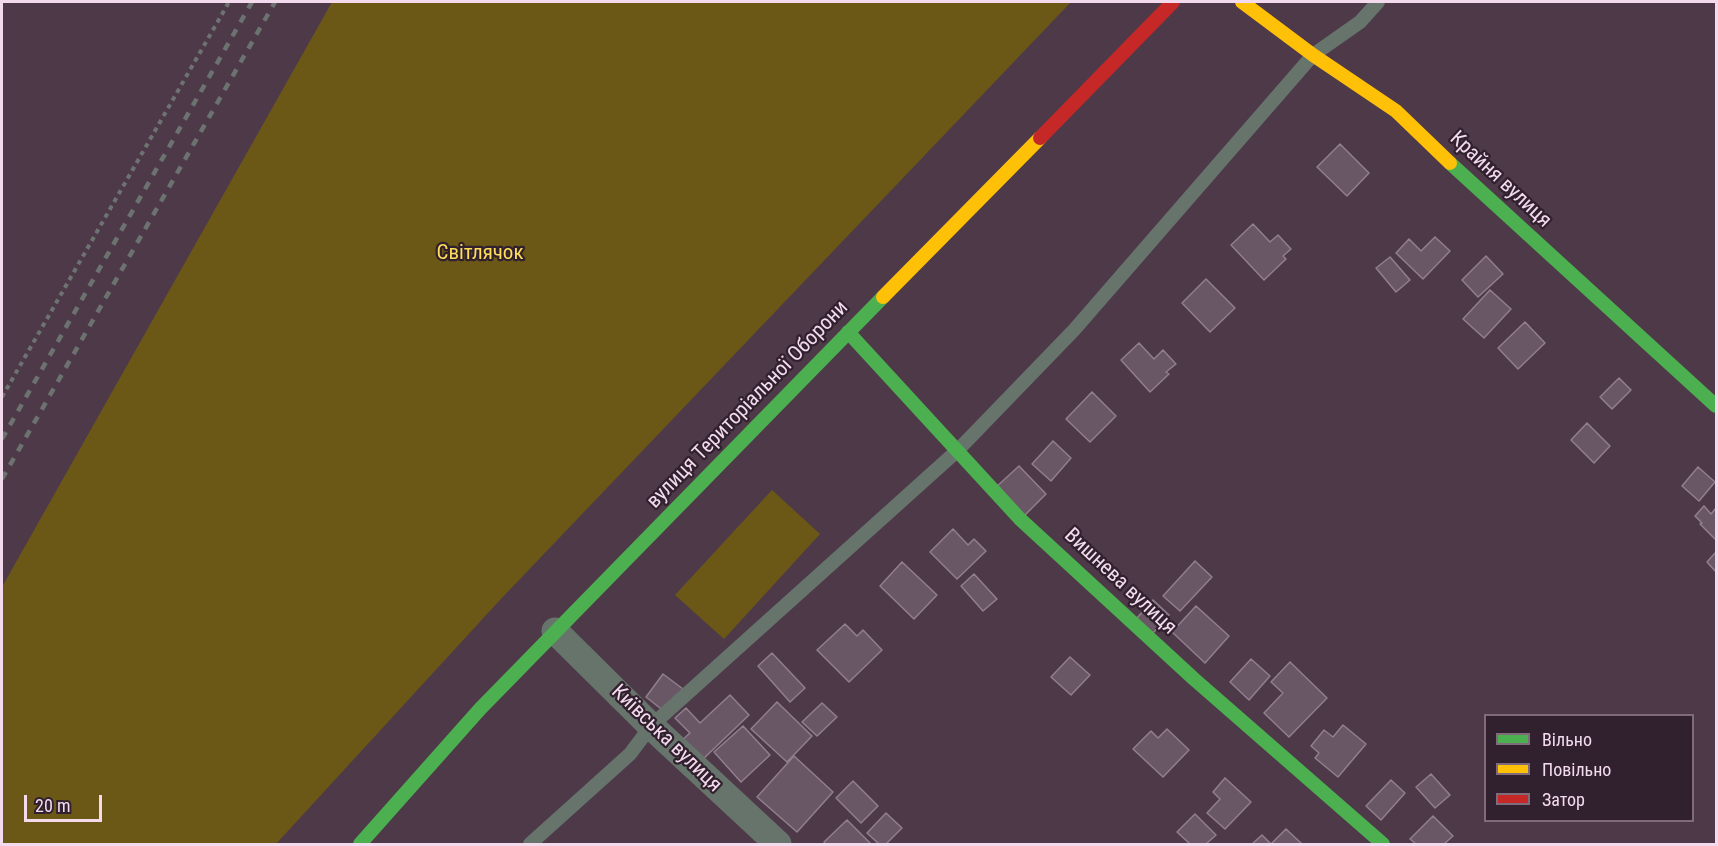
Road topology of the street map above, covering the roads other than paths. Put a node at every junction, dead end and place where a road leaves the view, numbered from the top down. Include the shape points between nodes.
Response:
1 (1173, 2) edge
2 (1242, 2) edge
3 (1378, 2) edge
4 (1313, 56) junction
5 (848, 332) junction
6 (1716, 405) edge
7 (958, 450) junction
8 (555, 631) junction
9 (651, 726) junction
10 (360, 844) edge
11 (530, 844) edge
12 (778, 844) edge
13 (1383, 844) edge

1 - 5 street, вулиця Територіальної Оборони
2 - 4 street, Крайня вулиця
3 - 4 lane via 1360,22
4 - 6 street, Крайня вулиця via 1396,111 1492,204
4 - 7 lane via 1074,330
5 - 7 street, Вишнева вулиця
5 - 8 street, вулиця Територіальної Оборони
7 - 9 lane
7 - 13 street, Вишнева вулиця via 1020,519 1194,679
8 - 9 street, Київська вулиця
8 - 10 street, вулиця Територіальної Оборони
9 - 11 lane via 630,754
9 - 12 street, Київська вулиця

